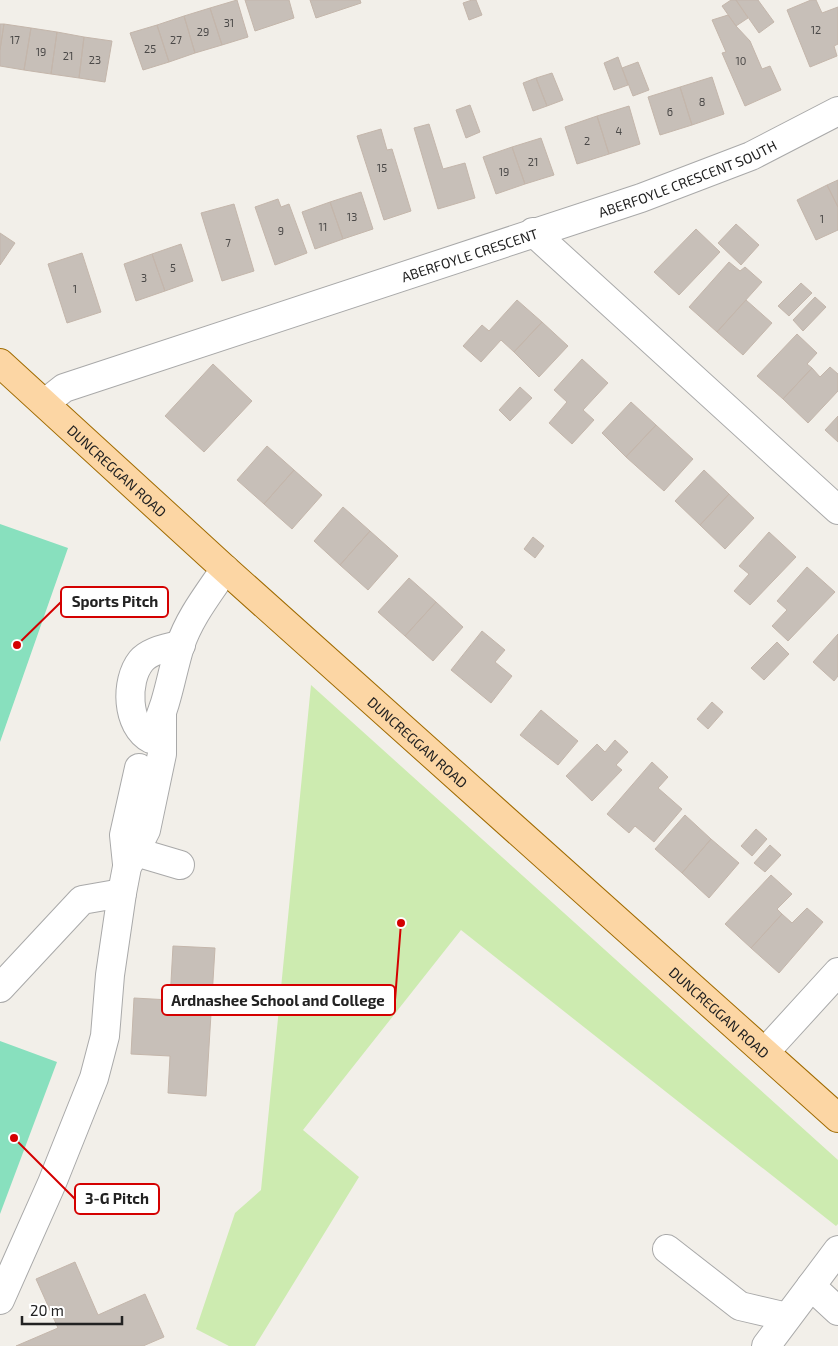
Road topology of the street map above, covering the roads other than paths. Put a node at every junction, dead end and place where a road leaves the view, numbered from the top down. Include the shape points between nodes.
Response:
1 (838, 111) edge
2 (533, 232) junction
3 (0, 363) edge
4 (45, 403) junction
5 (838, 510) edge
6 (225, 569) junction
7 (181, 645) junction
8 (156, 740) junction
9 (127, 865) junction
10 (180, 865) dead end
11 (838, 972) edge
12 (0, 988) edge
13 (765, 1052) junction
14 (838, 1118) edge
15 (667, 1249) dead end
16 (838, 1250) edge
17 (811, 1286) junction
18 (0, 1300) edge
19 (838, 1311) edge
20 (787, 1317) junction
21 (766, 1346) edge

1 - 2 street, ABERFOYLE CRESCENT SOUTH via 751,156 641,198
2 - 4 street, ABERFOYLE CRESCENT via 64,388
2 - 5 street, ABERFOYLE CRESCENT
3 - 4 main road, DUNCREGGAN ROAD
4 - 6 main road, DUNCREGGAN ROAD
6 - 7 street via 190,622
6 - 13 main road, DUNCREGGAN ROAD
7 - 8 street
7 - 8 street via 165,647 142,661 130,684 130,706 136,724
8 - 9 street via 162,754 146,830
9 - 10 street
9 - 12 street via 82,900
9 - 18 street via 110,975 105,1036 94,1078
11 - 13 street
13 - 14 main road, DUNCREGGAN ROAD
15 - 20 street via 740,1306
16 - 17 street
17 - 19 street
17 - 20 street
20 - 21 street

